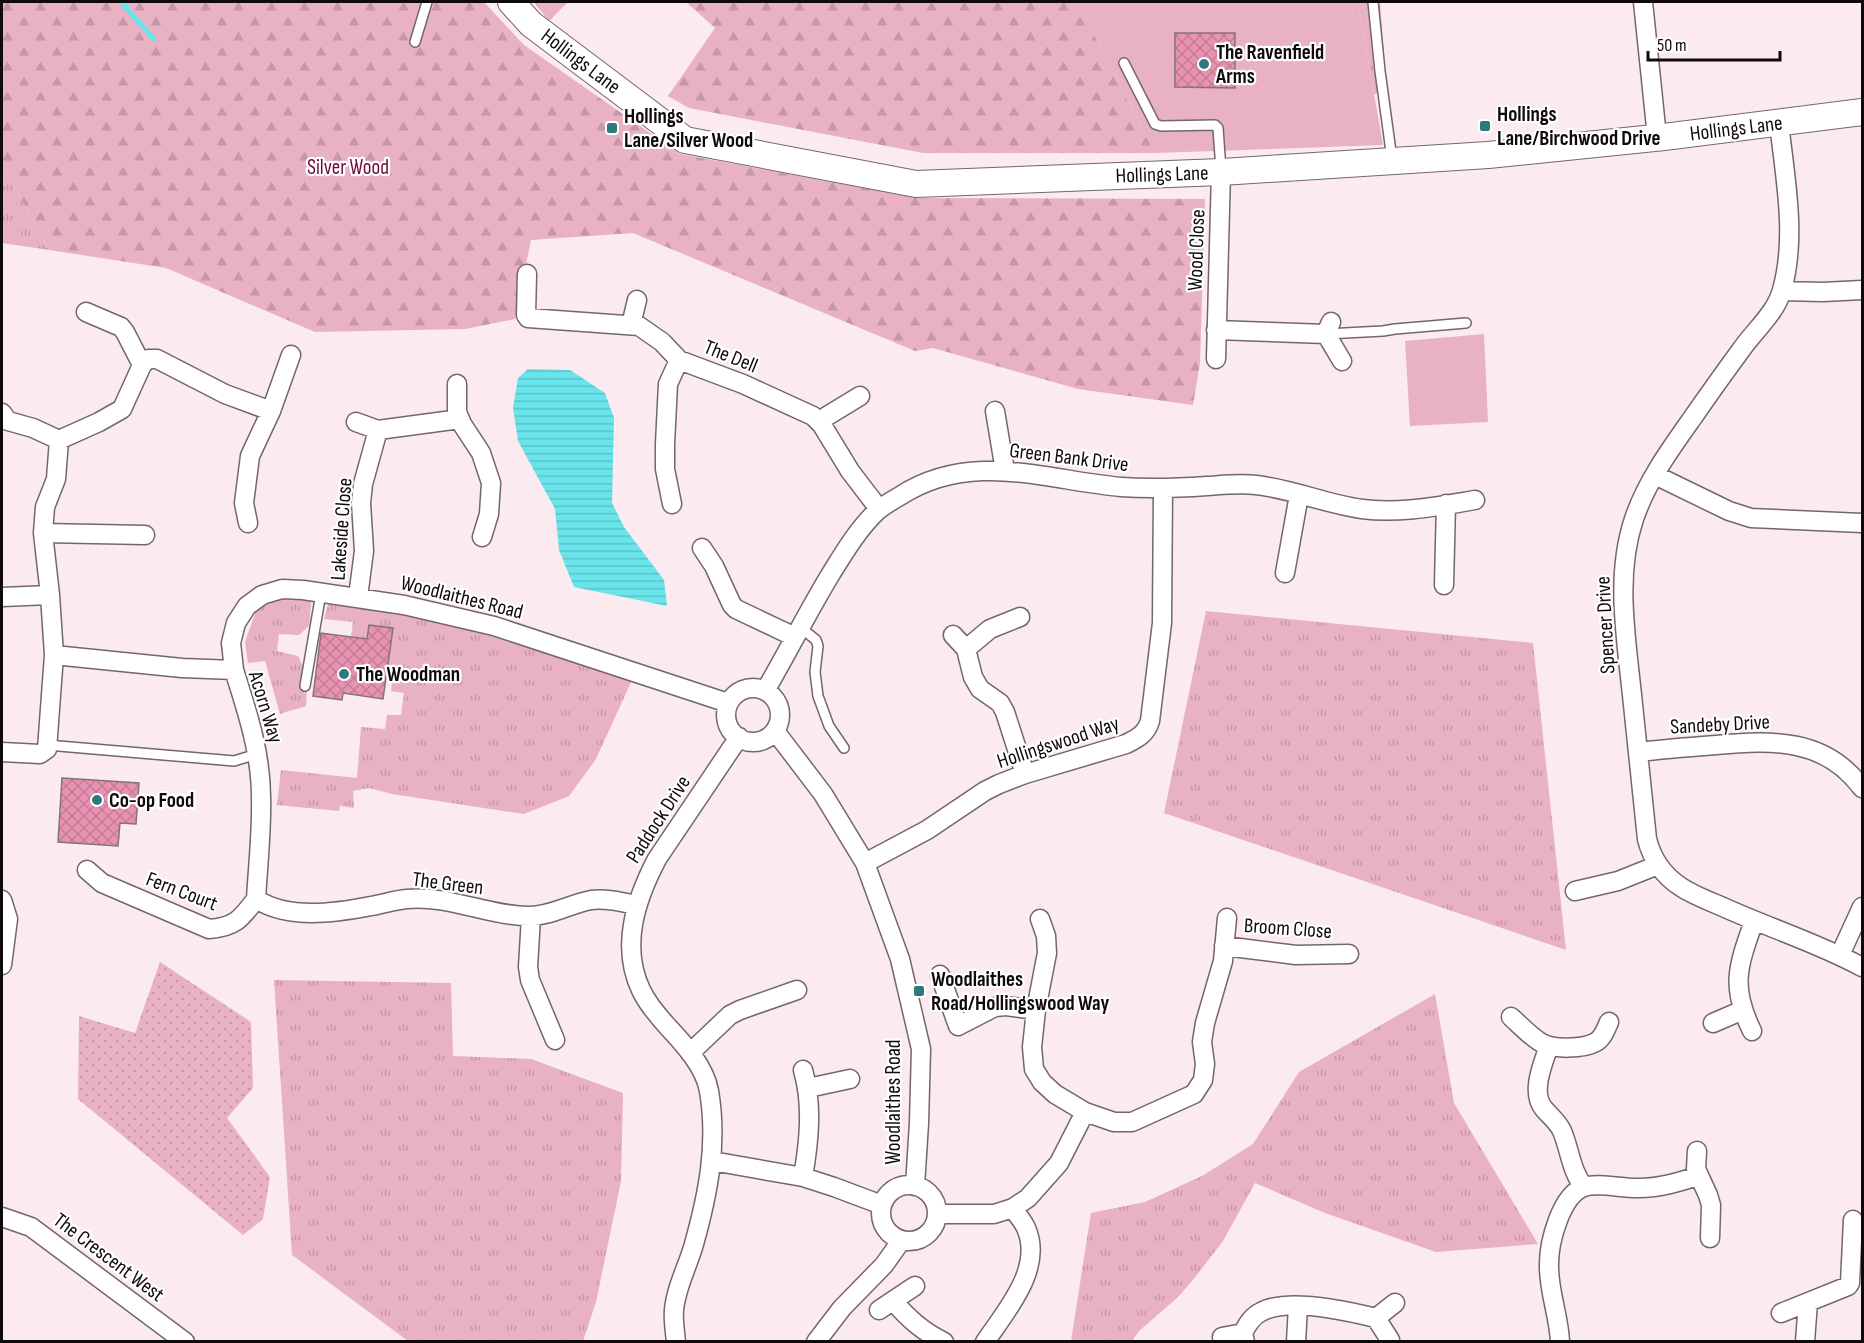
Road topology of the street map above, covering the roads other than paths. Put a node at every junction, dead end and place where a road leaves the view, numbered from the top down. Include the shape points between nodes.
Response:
1 (427, 2) edge
2 (511, 2) edge
3 (1373, 2) edge
4 (1643, 2) edge
5 (415, 42) dead end
6 (1124, 63) dead end
7 (1863, 112) edge
8 (1779, 123) junction
9 (1657, 137) junction
10 (1392, 162) junction
11 (1221, 172) junction
12 (527, 274) dead end
13 (1863, 290) edge
14 (1782, 291) junction
15 (637, 300) dead end
16 (86, 312) dead end
17 (1466, 323) dead end
18 (631, 325) junction
19 (1328, 328) junction
20 (1216, 330) junction
21 (291, 355) dead end
22 (1216, 359) dead end
23 (679, 360) junction
24 (1342, 361) dead end
25 (142, 365) junction
26 (457, 384) dead end
27 (860, 396) dead end
28 (271, 411) junction
29 (994, 411) dead end
30 (2, 413) edge
31 (460, 419) junction
32 (819, 421) junction
33 (356, 422) dead end
34 (378, 429) junction
35 (59, 440) junction
36 (1005, 471) junction
37 (1655, 475) junction
38 (1163, 488) junction
39 (1299, 495) junction
40 (1475, 500) dead end
41 (672, 504) dead end
42 (1446, 504) junction
43 (879, 509) junction
44 (1863, 522) edge
45 (248, 523) dead end
46 (42, 533) junction
47 (145, 535) dead end
48 (482, 537) dead end
49 (702, 548) dead end
50 (1285, 573) dead end
51 (1444, 585) dead end
52 (321, 593) junction
53 (50, 595) junction
54 (2, 597) edge
55 (358, 597) junction
56 (1020, 617) dead end
57 (798, 632) junction
58 (953, 635) dead end
59 (966, 649) junction
60 (54, 655) junction
61 (234, 670) junction
62 (305, 686) dead end
63 (765, 691) junction
64 (728, 703) junction
65 (775, 731) junction
66 (739, 737) junction
67 (47, 745) junction
68 (844, 748) dead end
69 (2, 752) edge
70 (1638, 752) junction
71 (257, 754) junction
72 (1025, 774) junction
73 (1863, 788) edge
74 (865, 863) junction
75 (1658, 865) junction
76 (87, 870) dead end
77 (1575, 891) dead end
78 (256, 899) junction
79 (2, 900) edge
80 (636, 905) junction
81 (1863, 908) edge
82 (531, 916) junction
83 (1227, 918) dead end
84 (1040, 919) dead end
85 (1754, 921) junction
86 (1224, 946) junction
87 (1349, 954) dead end
88 (1840, 955) junction
89 (2, 965) edge
90 (1863, 967) edge
91 (940, 975) dead end
92 (797, 990) dead end
93 (1036, 1010) junction
94 (1743, 1010) junction
95 (1511, 1017) dead end
96 (1609, 1022) dead end
97 (1713, 1023) dead end
98 (1752, 1031) dead end
99 (555, 1040) dead end
100 (1549, 1046) junction
101 (690, 1053) junction
102 (803, 1070) dead end
103 (850, 1079) dead end
104 (808, 1089) junction
105 (1085, 1112) junction
106 (1697, 1151) dead end
107 (712, 1161) junction
108 (1698, 1176) junction
109 (803, 1177) junction
110 (915, 1186) junction
111 (1584, 1187) junction
112 (882, 1206) junction
113 (1013, 1208) junction
114 (938, 1214) junction
115 (2, 1217) edge
116 (1856, 1230) edge
117 (1710, 1238) dead end
118 (901, 1241) junction
119 (915, 1286) dead end
120 (1808, 1302) junction
121 (1395, 1303) dead end
122 (1298, 1306) junction
123 (1781, 1313) dead end
124 (1376, 1317) junction
125 (1222, 1337) dead end
126 (1244, 1337) edge
127 (1390, 1340) edge
128 (185, 1341) edge
129 (676, 1341) edge
130 (816, 1341) edge
131 (944, 1341) edge
132 (985, 1341) edge
133 (1296, 1341) edge
134 (1560, 1341) edge
135 (1805, 1341) edge

1 - 5 lane
2 - 11 street, Hollings Lane via 531,24 685,140 916,183
3 - 10 lane
4 - 9 street
6 - 11 lane via 1155,124 1218,128
7 - 8 street, Hollings Lane
8 - 9 street, Hollings Lane
8 - 14 street, Spencer Drive via 1789,218
9 - 10 street, Hollings Lane
10 - 11 street, Hollings Lane
11 - 20 street, Wood Close
12 - 18 street, The Dell via 528,318
13 - 14 street
14 - 37 street, Spencer Drive
15 - 18 street
16 - 25 street via 121,327
17 - 19 lane via 1383,331
18 - 23 street, The Dell via 647,331
19 - 20 street
19 - 24 street
20 - 22 street, Wood Close
21 - 28 street
23 - 32 street, The Dell via 742,384
23 - 41 street via 669,384 665,444
25 - 28 street via 148,359 157,359 225,394
25 - 35 street via 122,409
26 - 31 street
27 - 32 street
28 - 45 street via 250,456 244,503
29 - 36 street
30 - 35 street via 8,421
31 - 34 street
31 - 48 street via 481,453 491,483 489,514
32 - 43 street, The Dell
33 - 34 street
34 - 55 street, Lakeside Close via 363,484 364,552
35 - 46 street via 56,479 45,507
36 - 38 street, Green Bank Drive via 1121,487
36 - 43 street, Green Bank Drive via 953,474 926,481
37 - 44 street via 1751,518
37 - 70 street, Spencer Drive via 1634,520 1623,586
38 - 39 street, Green Bank Drive via 1254,484
38 - 72 street, Hollingswood Way via 1162,623 1147,730 1126,744
39 - 42 street, Green Bank Drive via 1365,509
39 - 50 street
40 - 42 street, Green Bank Drive
42 - 51 street
43 - 57 street, Green Bank Drive via 844,553
46 - 47 street
46 - 53 street
49 - 57 street via 736,609
52 - 55 street, Woodlaithes Road
52 - 61 street, Woodlaithes Road via 282,589 262,595 247,606 236,623 231,643
52 - 62 lane
53 - 54 street
53 - 60 street
55 - 64 street, Woodlaithes Road via 494,626
56 - 59 street via 990,629
57 - 63 street, Green Bank Drive
57 - 68 lane via 816,639 818,696 829,726
58 - 59 street
59 - 72 street via 980,689 1000,703 1005,712
60 - 61 street, Acorn Way
60 - 67 street
61 - 71 street, Acorn Way
63 - 64 street via 744,689
63 - 65 street via 779,706
64 - 66 street via 727,723
65 - 66 street via 758,741
65 - 74 street, Woodlaithes Road via 823,794
66 - 80 street, Paddock Drive via 657,859
67 - 69 street via 40,754
67 - 71 lane via 234,761
70 - 73 street, Sandeby Drive via 1755,741 1785,743 1827,755
70 - 75 street, Spencer Drive via 1647,839
71 - 78 street, Acorn Way via 261,795
72 - 74 street, Hollingswood Way via 985,791 927,830
74 - 110 street, Woodlaithes Road via 900,959 921,1049
75 - 77 street via 1618,881
75 - 85 street, Spencer Drive via 1682,888
76 - 78 street, Fern Court via 102,883 209,929 236,923
78 - 82 street, The Green via 269,908 295,912 343,912 406,899 427,899
79 - 89 street via 8,919
80 - 82 street, The Green via 594,900
80 - 101 street, Paddock Drive via 631,948 640,990
81 - 88 street
82 - 99 street via 530,980
83 - 86 street, Broom Close
84 - 93 street via 1047,953
85 - 88 street, Spencer Drive
85 - 94 street via 1738,976
86 - 87 street, Broom Close via 1296,955
86 - 105 street, Broom Close via 1202,1042 1203,1080 1194,1094 1131,1122 1114,1122
88 - 90 street, Spencer Drive
91 - 93 street via 958,1026 995,1007
92 - 101 street via 730,1015
93 - 105 street via 1034,1069 1055,1094
94 - 97 street
94 - 98 street
95 - 100 street
96 - 100 street via 1602,1038 1595,1043
100 - 111 street via 1540,1073 1539,1100 1562,1130 1576,1177
101 - 107 street, Paddock Drive via 708,1088
102 - 104 street
103 - 104 street
104 - 109 street via 808,1147
105 - 113 street via 1059,1163 1028,1198
106 - 108 street
107 - 109 street
107 - 129 street, Paddock Drive via 703,1210 674,1309
108 - 111 street via 1654,1188
108 - 117 street via 1711,1205
109 - 112 street
110 - 112 street via 897,1187
110 - 114 street via 931,1196
111 - 134 street via 1573,1194 1561,1211 1552,1240 1549,1264
112 - 118 street via 885,1229
113 - 114 street via 994,1214
113 - 132 street via 1028,1234 1029,1264 1015,1299
114 - 118 street via 936,1224 923,1238
115 - 128 street, The Crescent West via 31,1227
116 - 120 street via 1848,1286
118 - 130 street
119 - 131 street via 886,1306
120 - 123 street
120 - 135 street
121 - 124 street
122 - 124 street
122 - 126 street via 1262,1311 1254,1316
122 - 133 street
124 - 127 street
125 - 126 street

